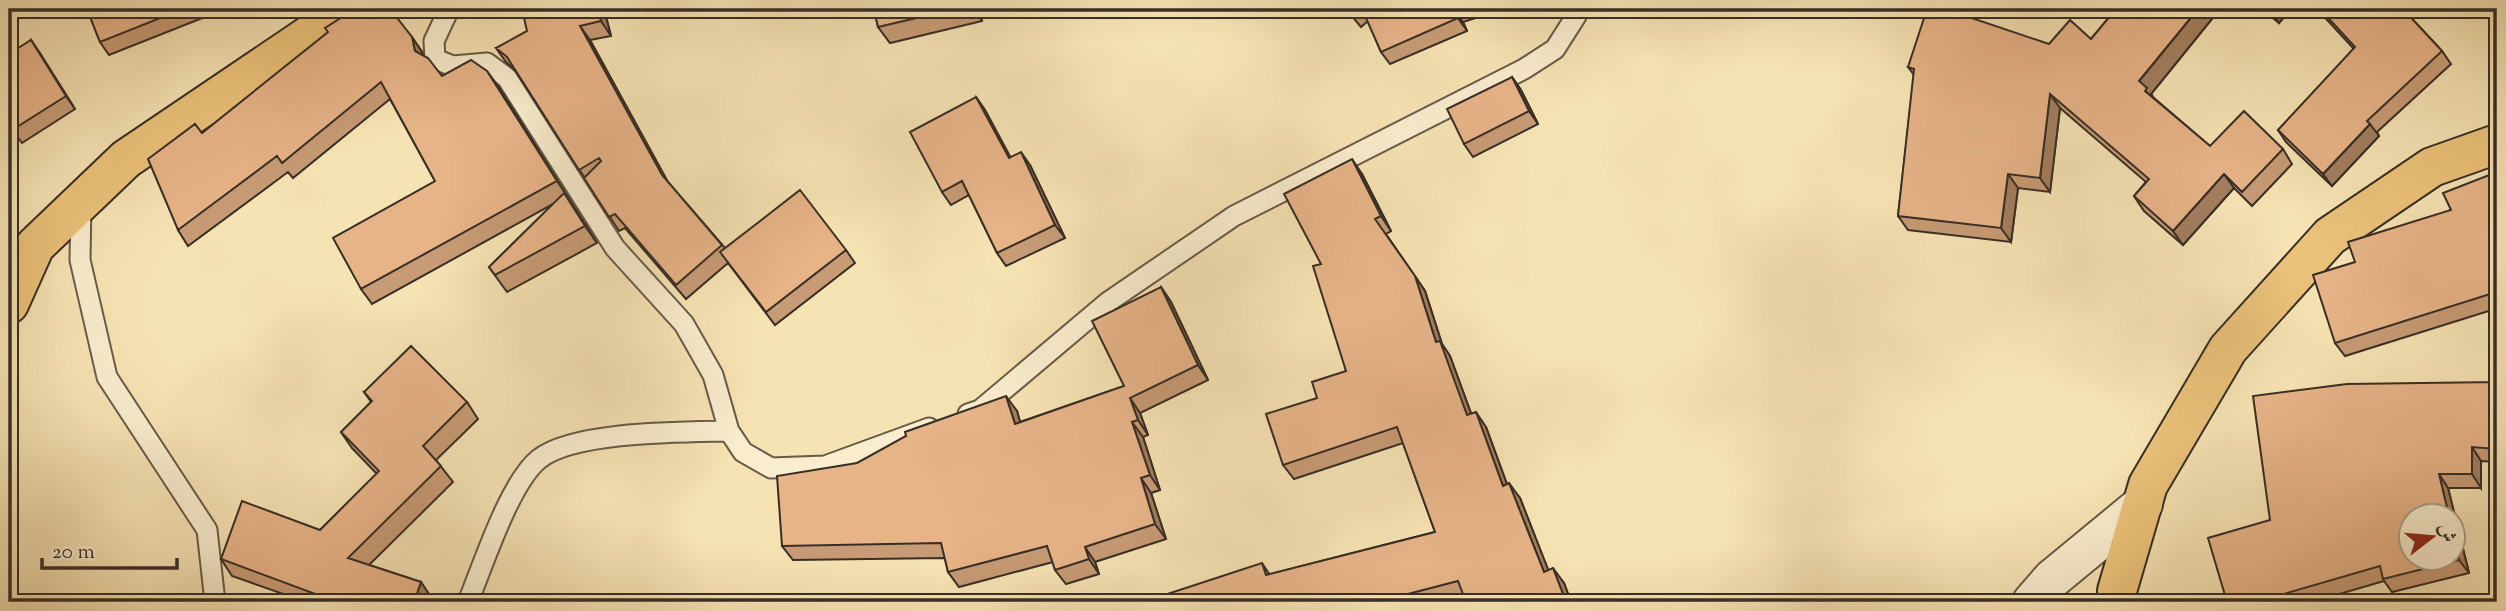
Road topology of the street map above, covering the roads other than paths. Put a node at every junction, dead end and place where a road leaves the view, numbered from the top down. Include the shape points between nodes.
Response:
1 (348, 9) edge
2 (449, 9) edge
3 (1578, 9) edge
4 (2497, 144) edge
5 (81, 204) junction
6 (9, 304) edge
7 (729, 430) junction
8 (2143, 504) junction
9 (215, 602) edge
10 (468, 602) edge
11 (2032, 602) edge
12 (2118, 602) edge

1 - 5 main road via 126,159
2 - 7 lane via 434,41 435,60 453,66 487,63 507,78 615,248 684,324 713,375
3 - 7 lane via 1555,49 1234,216 1108,302 980,410 825,466 771,468 743,452
4 - 8 main road via 2432,167 2330,236 2228,349 2148,485
5 - 6 main road via 35,246
5 - 9 lane via 80,260 107,377 207,530
7 - 10 lane via 569,443 539,459 513,493
8 - 11 street via 2052,579
8 - 12 main road via 2117,591

